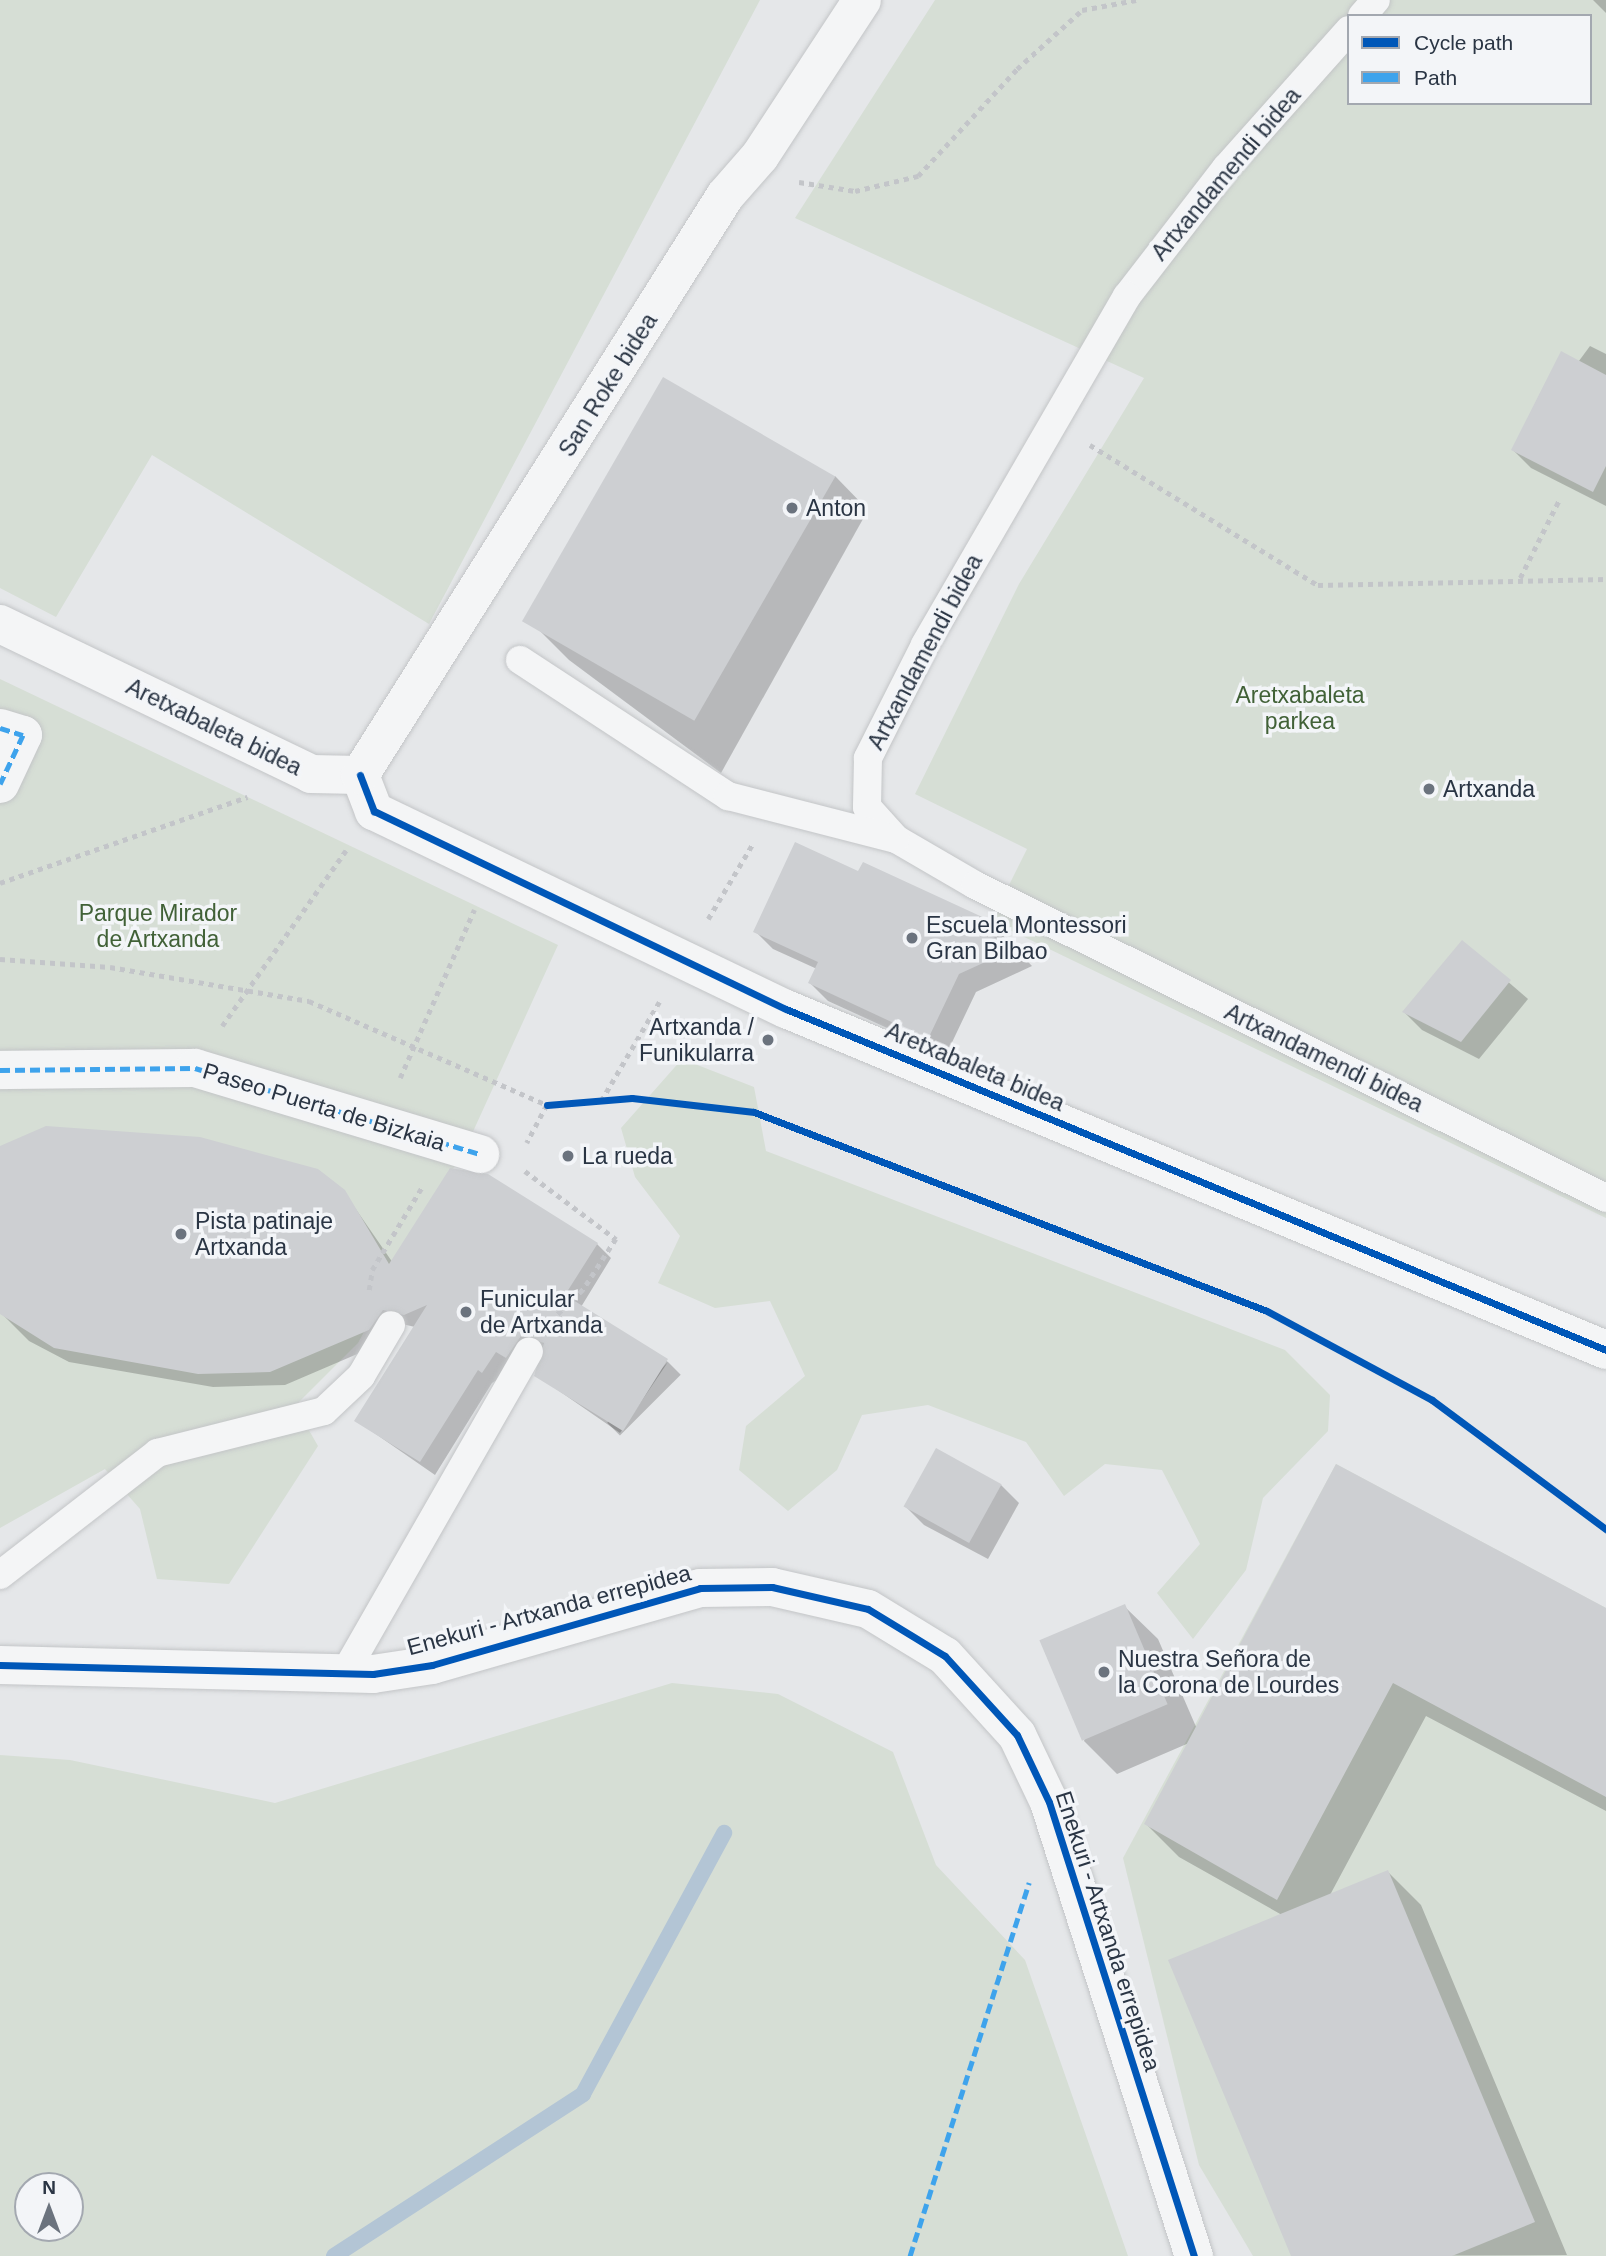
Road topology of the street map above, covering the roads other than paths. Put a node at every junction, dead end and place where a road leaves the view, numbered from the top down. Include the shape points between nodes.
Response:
1 (862, 0) edge
2 (1376, 0) edge
3 (1364, 14) edge
4 (1347, 32) edge
5 (0, 624) edge
6 (0, 653) edge
7 (66, 654) junction
8 (520, 660) dead end
9 (0, 728) edge
10 (360, 775) junction
11 (0, 784) edge
12 (896, 839) junction
13 (0, 1070) edge
14 (481, 1154) road end
15 (1606, 1198) edge
16 (391, 1325) road end
17 (1606, 1350) edge
18 (530, 1351) road end
19 (0, 1575) edge
20 (0, 1665) edge
21 (336, 1677) junction
22 (1194, 2256) edge

1 - 10 street, San Roke bidea via 760,156 725,196
2 - 3 lane
4 - 12 lane, Artxandamendi bidea via 1226,168 1127,296 925,645 868,758 867,807
5 - 7 street, Aretxabaleta bidea
6 - 7 street
7 - 10 street, Aretxabaleta bidea via 311,774
8 - 12 lane via 728,796
9 - 11 street via 23,736
10 - 17 street, Aretxabaleta bidea via 374,811 786,1009
12 - 15 lane, Artxandamendi bidea via 975,885
13 - 14 street, Paseo Puerta de Bizkaia via 195,1068
16 - 19 lane via 361,1376 324,1411 157,1453
18 - 21 lane
20 - 21 street, Enekuri - Artxanda errepidea
21 - 22 street, Enekuri - Artxanda errepidea via 432,1665 700,1588 772,1587 826,1596 907,1630 983,1692 1017,1735 1049,1801

